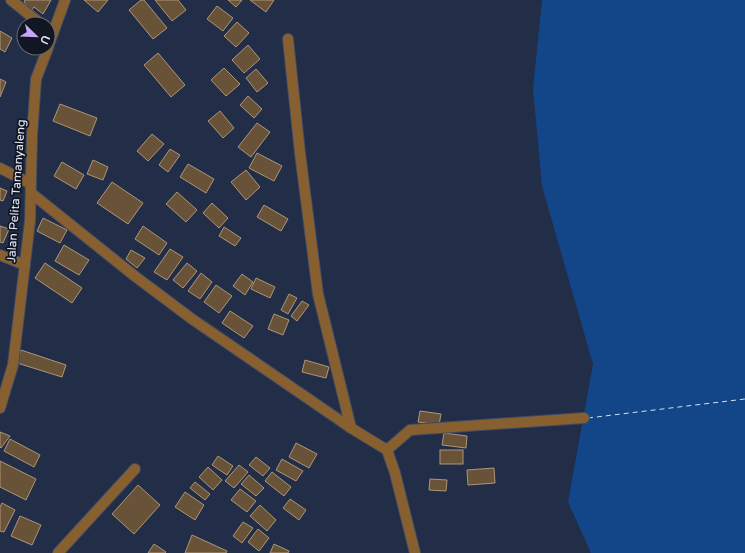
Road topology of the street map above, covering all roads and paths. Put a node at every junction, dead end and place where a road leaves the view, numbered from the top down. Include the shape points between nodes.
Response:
1 (11, 0) edge
2 (65, 0) edge
3 (31, 16) edge
4 (56, 19) edge
5 (288, 39) dead end
6 (45, 56) edge
7 (0, 168) edge
8 (31, 188) junction
9 (0, 255) edge
10 (25, 265) junction
11 (4, 383) edge
12 (0, 408) edge
13 (584, 418) dead end
14 (351, 428) junction
15 (387, 450) junction
16 (135, 469) dead end
17 (58, 553) edge
18 (415, 553) edge

1 - 3 street
2 - 4 street, Jalan Pelita Tamanyaleng
5 - 14 street via 318,294
6 - 8 street, Jalan Pelita Tamanyaleng via 36,80
7 - 8 street
8 - 10 street, Jalan Pelita Tamanyaleng
8 - 14 street via 160,296
9 - 10 street
10 - 11 street, Jalan Pelita Tamanyaleng via 13,365
11 - 12 street, Jalan Pelita Tamanyaleng
13 - 15 street via 410,430
14 - 15 street
15 - 18 street
16 - 17 street

